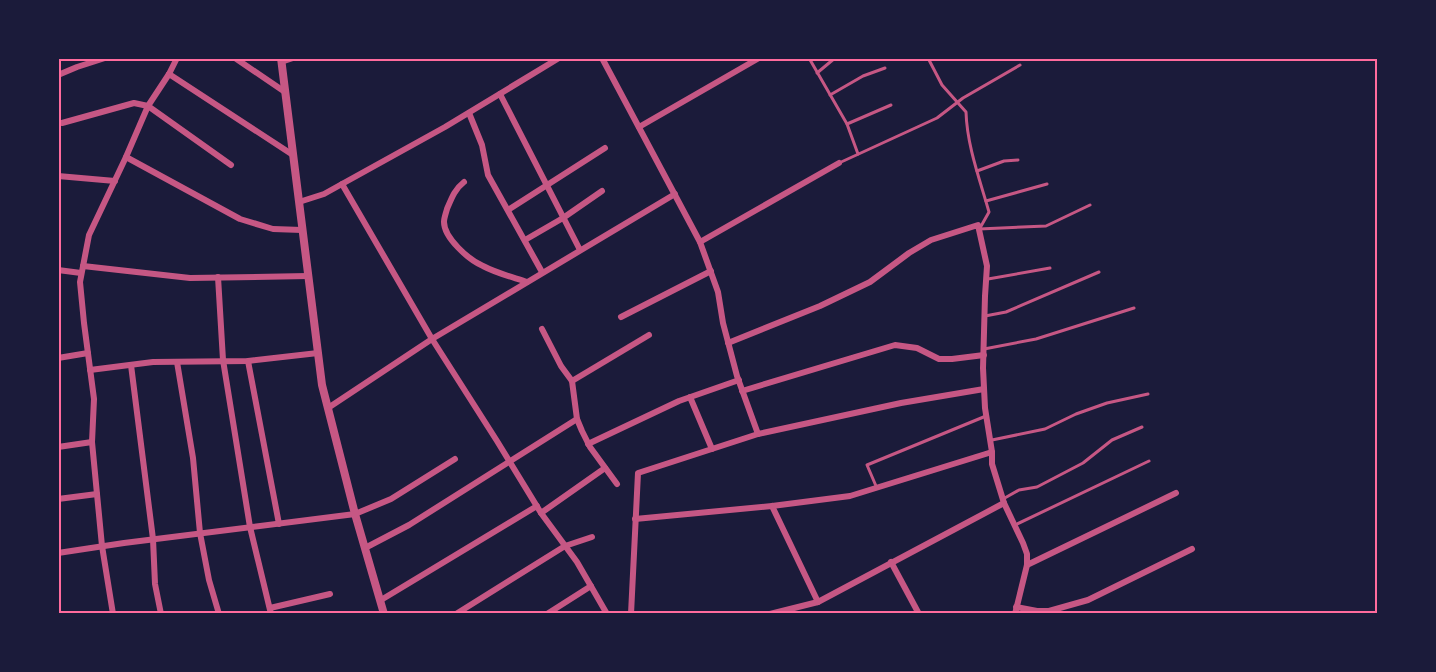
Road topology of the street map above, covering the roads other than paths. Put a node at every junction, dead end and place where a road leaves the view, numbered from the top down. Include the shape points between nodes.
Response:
1 (105, 58) edge
2 (177, 58) edge
3 (236, 58) edge
4 (293, 58) edge
5 (559, 58) edge
6 (602, 58) edge
7 (759, 58) edge
8 (809, 58) edge
9 (835, 58) edge
10 (928, 59) edge
11 (281, 60) edge
12 (1020, 65) dead end
13 (885, 68) dead end
14 (817, 73) junction
15 (169, 74) junction
16 (58, 75) edge
17 (285, 92) junction
18 (500, 94) junction
19 (830, 95) junction
20 (957, 102) junction
21 (891, 105) dead end
22 (148, 106) junction
23 (469, 113) junction
24 (62, 123) dead end
25 (847, 124) junction
26 (639, 127) junction
27 (605, 148) dead end
28 (858, 154) junction
29 (293, 155) junction
30 (126, 157) junction
31 (1018, 160) dead end
32 (839, 164) joint
33 (231, 165) dead end
34 (977, 171) junction
35 (58, 176) edge
36 (115, 181) junction
37 (464, 182) dead end
38 (342, 184) junction
39 (1047, 184) dead end
40 (547, 185) junction
41 (602, 192) dead end
42 (675, 194) junction
43 (986, 201) junction
44 (298, 202) junction
45 (1090, 205) dead end
46 (508, 210) junction
47 (563, 218) junction
48 (979, 229) junction
49 (302, 230) junction
50 (525, 240) junction
51 (700, 242) junction
52 (580, 250) junction
53 (83, 266) junction
54 (1050, 268) dead end
55 (58, 270) edge
56 (711, 271) junction
57 (542, 272) junction
58 (1099, 272) dead end
59 (81, 273) junction
60 (308, 276) junction
61 (218, 277) junction
62 (986, 279) junction
63 (527, 282) junction
64 (1134, 308) dead end
65 (985, 316) junction
66 (621, 317) dead end
67 (542, 329) dead end
68 (649, 335) dead end
69 (432, 339) junction
70 (728, 343) junction
71 (318, 352) junction
72 (984, 352) junction
73 (88, 353) junction
74 (58, 358) edge
75 (223, 360) junction
76 (248, 361) junction
77 (177, 362) junction
78 (131, 365) junction
79 (90, 370) junction
80 (572, 381) junction
81 (739, 381) junction
82 (984, 389) junction
83 (742, 391) junction
84 (1148, 394) dead end
85 (690, 397) junction
86 (328, 408) junction
87 (986, 416) junction
88 (577, 418) junction
89 (1143, 427) dead end
90 (758, 434) junction
91 (990, 440) junction
92 (92, 442) junction
93 (588, 444) junction
94 (58, 447) edge
95 (712, 449) junction
96 (992, 452) junction
97 (455, 459) dead end
98 (509, 460) junction
99 (1149, 461) dead end
100 (605, 468) junction
101 (617, 484) dead end
102 (877, 488) junction
103 (1176, 493) dead end
104 (97, 494) junction
105 (58, 499) edge
106 (1004, 501) junction
107 (537, 506) junction
108 (772, 506) junction
109 (541, 513) junction
110 (355, 514) junction
111 (635, 519) junction
112 (279, 524) junction
113 (1015, 525) junction
114 (250, 527) junction
115 (200, 533) junction
116 (592, 537) dead end
117 (153, 539) junction
118 (102, 546) junction
119 (565, 546) junction
120 (365, 548) junction
121 (1192, 549) dead end
122 (58, 553) edge
123 (891, 562) junction
124 (1027, 565) junction
125 (591, 586) junction
126 (330, 594) dead end
127 (381, 600) junction
128 (818, 602) junction
129 (1016, 610) edge
130 (270, 611) edge
131 (113, 614) edge
132 (161, 614) edge
133 (219, 614) edge
134 (384, 614) edge
135 (456, 614) edge
136 (548, 614) edge
137 (606, 614) edge
138 (631, 614) edge
139 (770, 614) edge
140 (919, 614) edge

1 - 16 street
2 - 15 street
3 - 17 street
4 - 11 street
5 - 18 street
6 - 26 street
7 - 26 street
8 - 14 lane
9 - 14 lane
10 - 20 lane
11 - 17 street
12 - 20 lane
13 - 19 lane
14 - 19 lane
15 - 22 street
15 - 29 street
17 - 29 street
18 - 23 street
18 - 40 street
19 - 25 lane
20 - 28 lane via 937,118
20 - 34 lane via 966,112
21 - 25 lane
22 - 24 street via 134,103
22 - 30 street
22 - 33 street
23 - 38 street
23 - 46 street via 482,145 488,175
25 - 28 lane
26 - 42 street
27 - 40 street
28 - 32 lane
29 - 44 street
30 - 36 street
30 - 49 street via 240,219 273,229
31 - 34 lane
32 - 51 street
34 - 43 lane
35 - 36 street
36 - 53 street via 89,235
37 - 63 street via 456,188 444,221 445,229 477,263
38 - 44 street
38 - 69 street
39 - 43 lane
40 - 46 street
40 - 47 street
41 - 47 street
42 - 51 street
42 - 52 street
43 - 48 lane via 989,212
44 - 49 street
45 - 48 lane via 1046,226
46 - 50 street
47 - 50 street
47 - 52 street
48 - 62 street
48 - 70 street via 978,225 931,240 870,282
49 - 60 street
50 - 57 street
51 - 56 street
52 - 57 street
53 - 59 street
53 - 61 street via 190,278
54 - 62 lane
55 - 59 street
56 - 66 street
56 - 70 street
57 - 63 street
58 - 65 lane via 1006,312
59 - 73 street
60 - 61 street
60 - 71 street
61 - 75 street
62 - 65 street
63 - 69 street
64 - 72 lane
65 - 72 street
67 - 80 street
68 - 80 street
69 - 86 street
69 - 98 street
70 - 81 street
71 - 76 street
71 - 86 street
72 - 82 street
72 - 83 street via 939,359 917,348 895,345
73 - 74 street
73 - 79 street
75 - 76 street
75 - 77 street
75 - 114 street
76 - 112 street
77 - 78 street
77 - 115 street via 193,458
78 - 79 street
78 - 117 street
79 - 92 street via 94,399
80 - 88 street
81 - 83 street
81 - 85 street
82 - 87 street
82 - 90 street
83 - 90 street
84 - 91 lane via 1107,403 1045,429
85 - 93 street
85 - 95 street
86 - 110 street
87 - 91 street
87 - 102 lane via 867,465
88 - 93 street
88 - 98 street
89 - 106 lane via 1112,440 1083,463 1037,487 1019,490
90 - 95 street
91 - 96 street
92 - 94 street
92 - 104 street
93 - 100 street
95 - 111 street via 638,473
96 - 102 street
96 - 106 street
97 - 110 street via 391,499
98 - 107 street
98 - 120 street via 409,525
99 - 113 lane
100 - 101 street
100 - 109 street
102 - 108 street via 850,496
103 - 124 street
104 - 105 street
104 - 118 street
106 - 113 street
106 - 123 street
107 - 109 street
107 - 127 street
108 - 111 street
108 - 128 street
109 - 119 street
110 - 112 street
110 - 120 street
111 - 138 street
112 - 114 street
113 - 124 street via 1027,554
114 - 115 street
114 - 130 street
115 - 117 street
115 - 133 street
116 - 119 street
117 - 118 street
117 - 132 street
118 - 122 street
118 - 131 street
119 - 125 street
119 - 135 street
120 - 127 street
121 - 129 street via 1088,600 1049,611
123 - 128 street
123 - 140 street
124 - 129 street
125 - 136 street
125 - 137 street
126 - 130 street
127 - 134 street
128 - 139 street

